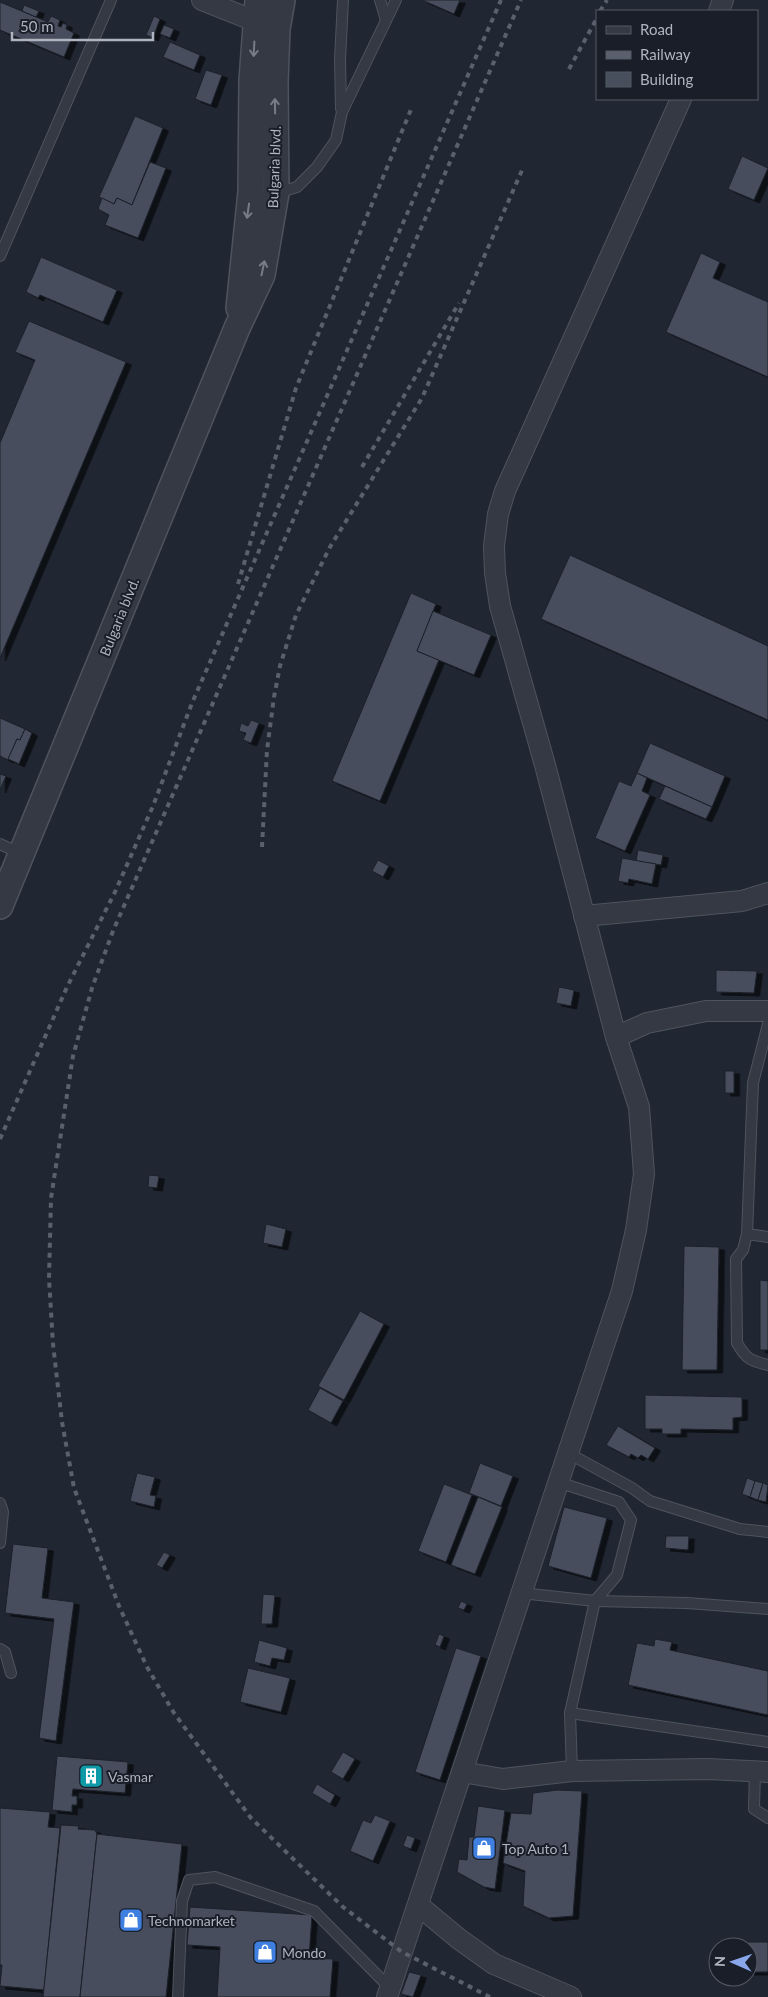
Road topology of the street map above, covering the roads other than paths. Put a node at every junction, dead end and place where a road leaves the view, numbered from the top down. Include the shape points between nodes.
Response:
1 (111, 0) edge
2 (202, 0) edge
3 (282, 0) edge
4 (343, 0) edge
5 (380, 0) edge
6 (396, 0) edge
7 (263, 17) edge
8 (386, 20) junction
9 (680, 100) edge
10 (342, 112) junction
11 (276, 193) junction
12 (0, 256) edge
13 (237, 328) junction
14 (0, 844) edge
15 (22, 855) junction
16 (768, 893) edge
17 (0, 906) edge
18 (584, 916) junction
19 (768, 1011) edge
20 (768, 1024) edge
21 (616, 1037) junction
22 (747, 1234) junction
23 (768, 1237) edge
24 (768, 1365) edge
25 (568, 1453) junction
26 (558, 1482) junction
27 (0, 1503) edge
28 (768, 1532) edge
29 (0, 1544) edge
30 (521, 1594) junction
31 (596, 1601) junction
32 (768, 1609) edge
33 (0, 1649) edge
34 (11, 1673) dead end
35 (570, 1713) junction
36 (768, 1742) edge
37 (572, 1771) junction
38 (761, 1771) edge
39 (462, 1772) junction
40 (768, 1818) edge
41 (418, 1905) junction
42 (390, 1994) edge
43 (178, 1997) edge
44 (571, 1997) edge

1 - 12 lane
2 - 7 street
3 - 7 street, Bulgaria blvd.
4 - 10 lane
5 - 8 lane
6 - 8 lane
11 -> 7 street, Bulgaria blvd. via 275,82
7 -> 13 street, Bulgaria blvd. via 252,80 251,192
8 - 10 lane
9 - 18 street via 505,491 494,546 494,573 500,606
10 - 11 lane via 336,140 317,167 297,187
13 -> 11 street, Bulgaria blvd. via 262,275
13 - 15 street, Bulgaria blvd.
14 - 15 lane
15 - 17 street, Bulgaria blvd.
16 - 18 street via 742,901
18 - 21 street
19 - 21 street via 699,1012 647,1023
20 - 22 lane via 753,1083
21 - 25 street via 639,1108 644,1174 622,1291
22 - 23 lane
22 - 24 lane via 743,1250 736,1259 737,1344 748,1358
25 - 26 street
25 - 28 lane via 650,1501 740,1529
26 - 30 street
26 - 31 lane via 619,1502 631,1520 617,1575
27 - 29 lane via 3,1512
30 - 31 lane
30 - 39 street
31 - 32 lane
31 - 35 lane
33 - 34 lane via 5,1652
35 - 36 lane
35 - 37 lane
37 - 38 street
37 - 39 street via 504,1779
38 - 40 lane via 754,1809
39 - 41 street
41 - 42 street
41 - 44 street via 459,1940 494,1964
42 - 43 lane via 314,1911 215,1877 189,1880 182,1901

